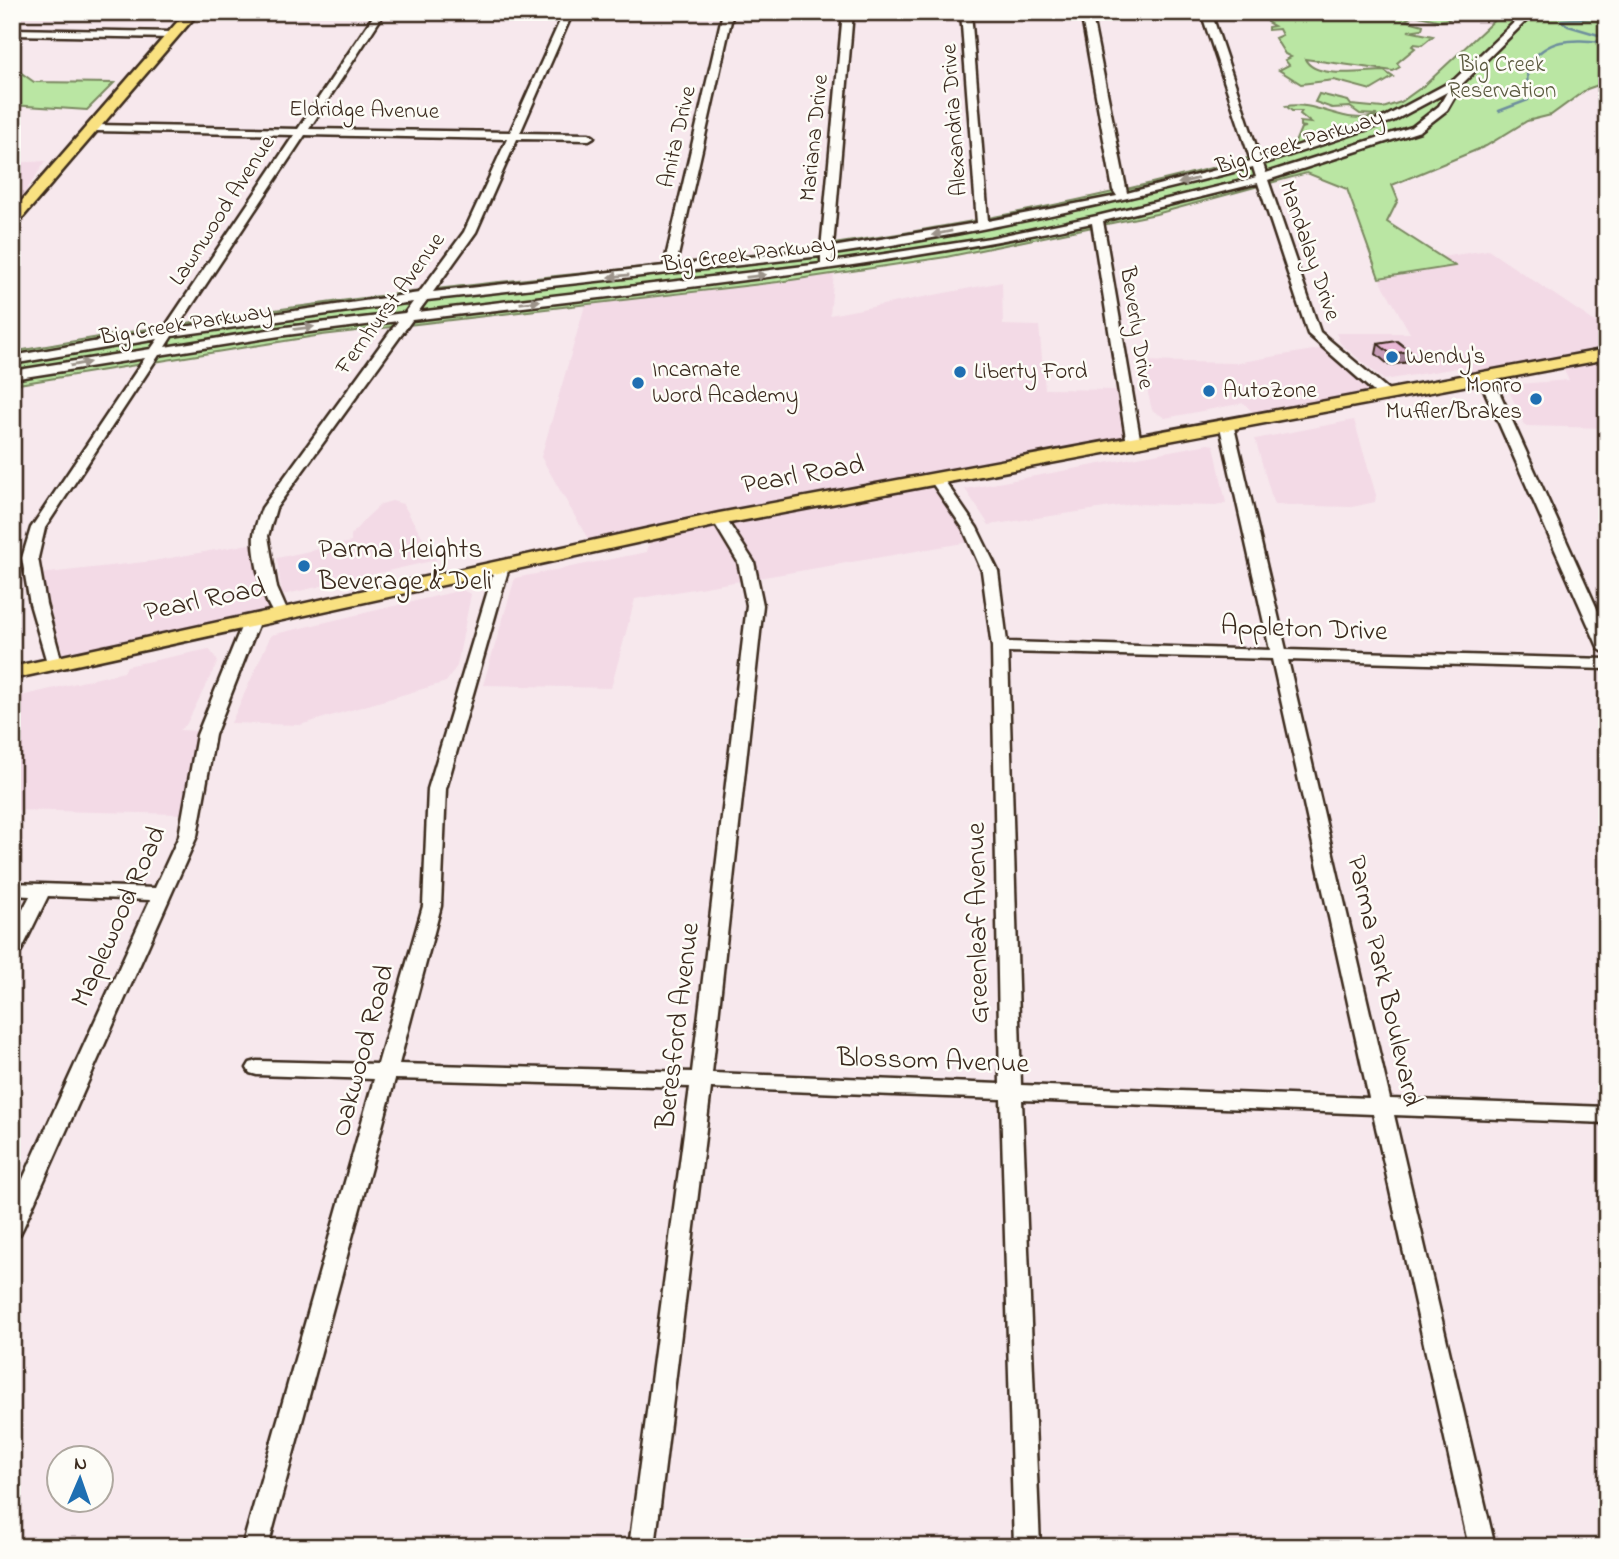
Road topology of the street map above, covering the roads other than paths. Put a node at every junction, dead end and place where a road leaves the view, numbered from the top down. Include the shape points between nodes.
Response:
1 (193, 12) edge
2 (381, 12) edge
3 (569, 12) edge
4 (728, 12) edge
5 (848, 12) edge
6 (966, 12) edge
7 (1086, 12) edge
8 (1206, 12) edge
9 (1531, 12) edge
10 (12, 32) edge
11 (172, 35) junction
12 (1458, 82) junction
13 (1420, 104) junction
14 (1443, 108) junction
15 (96, 128) junction
16 (300, 131) junction
17 (515, 135) junction
18 (589, 137) dead end
19 (1256, 163) junction
20 (1261, 178) junction
21 (1124, 197) junction
22 (1097, 219) junction
23 (12, 222) edge
24 (983, 225) junction
25 (825, 252) junction
26 (826, 267) junction
27 (669, 270) junction
28 (420, 298) junction
29 (408, 316) junction
30 (168, 333) junction
31 (156, 351) junction
32 (1607, 354) edge
33 (12, 360) edge
34 (12, 375) edge
35 (1485, 376) junction
36 (1387, 396) junction
37 (1227, 427) junction
38 (1134, 444) junction
39 (937, 480) junction
40 (719, 519) junction
41 (500, 567) junction
42 (280, 613) junction
43 (252, 620) junction
44 (1000, 647) junction
45 (1607, 649) edge
46 (1280, 655) junction
47 (54, 663) junction
48 (1607, 664) edge
49 (12, 673) edge
50 (12, 890) edge
51 (42, 890) junction
52 (162, 894) junction
53 (12, 949) edge
54 (257, 1068) dead end
55 (388, 1072) junction
56 (701, 1080) junction
57 (1011, 1093) junction
58 (1383, 1107) junction
59 (1607, 1115) edge
60 (12, 1228) edge
61 (255, 1547) edge
62 (642, 1547) edge
63 (1027, 1547) edge
64 (1482, 1547) edge

1 - 11 main road
2 - 16 street, Lawnwood Avenue
3 - 17 street, Fernhurst Avenue
4 - 27 street, Anita Drive
5 - 25 street, Mariana Drive
6 - 24 street, Alexandria Drive
7 - 21 street
8 - 19 street, Mandalay Drive
9 - 12 street, Big Creek Parkway
10 - 11 street
11 - 15 main road
12 - 13 street, Big Creek Parkway
12 - 14 street, Big Creek Parkway
13 - 14 street
13 - 19 street, Big Creek Parkway
14 - 20 street, Big Creek Parkway via 1416,129
15 - 16 street, Eldridge Avenue
15 - 23 main road
16 - 17 street, Eldridge Avenue
16 - 30 street, Lawnwood Avenue
17 - 18 street, Eldridge Avenue
17 - 28 street, Fernhurst Avenue via 470,232
19 - 20 street, Mandalay Drive
19 -> 21 street, Big Creek Parkway
20 - 22 street, Big Creek Parkway
20 - 36 street, Mandalay Drive via 1314,334
21 - 24 street, Big Creek Parkway
22 - 26 street, Big Creek Parkway
22 - 38 street, Beverly Drive
24 -> 25 street, Big Creek Parkway
25 - 26 street, Mariana Drive
25 - 27 street, Big Creek Parkway
29 -> 26 street, Big Creek Parkway
27 -> 28 street, Big Creek Parkway
28 - 29 street, Fernhurst Avenue
28 - 30 street, Big Creek Parkway
31 -> 29 street, Big Creek Parkway
29 - 42 street, Fernhurst Avenue via 270,508 261,536 268,588
30 - 31 street, Lawnwood Avenue
30 - 33 street, Big Creek Parkway
34 -> 31 street, Big Creek Parkway
31 - 47 street, Lawnwood Avenue via 38,528 30,558
32 - 35 main road, Pearl Road
35 - 36 main road, Pearl Road
35 - 45 street
36 - 37 main road, Pearl Road
37 - 38 main road, Pearl Road
37 - 46 street, Parma Park Boulevard
38 - 39 main road, Pearl Road
39 - 40 main road, Pearl Road
39 - 44 street, Greenleaf Avenue via 970,528 990,571
40 - 41 main road, Pearl Road
40 - 56 street, Beresford Avenue via 746,562 755,605
41 - 42 main road, Pearl Road
41 - 55 street, Oakwood Road via 437,789 432,906
42 - 43 main road, Pearl Road
43 - 47 main road, Pearl Road
43 - 52 street, Maplewood Road via 206,735 188,836
44 - 46 street, Appleton Drive
44 - 57 street, Greenleaf Avenue
46 - 48 street, Appleton Drive
46 - 58 street, Parma Park Boulevard
47 - 49 main road, Pearl Road
50 - 51 street
51 - 52 street
51 - 53 street
52 - 60 street, Maplewood Road
54 - 55 street, Blossom Avenue
55 - 56 street, Blossom Avenue
55 - 61 street, Oakwood Road
56 - 57 street, Blossom Avenue
56 - 62 street, Beresford Avenue
57 - 58 street, Blossom Avenue
57 - 63 street, Greenleaf Avenue
58 - 59 street, Blossom Avenue
58 - 64 street, Parma Park Boulevard

